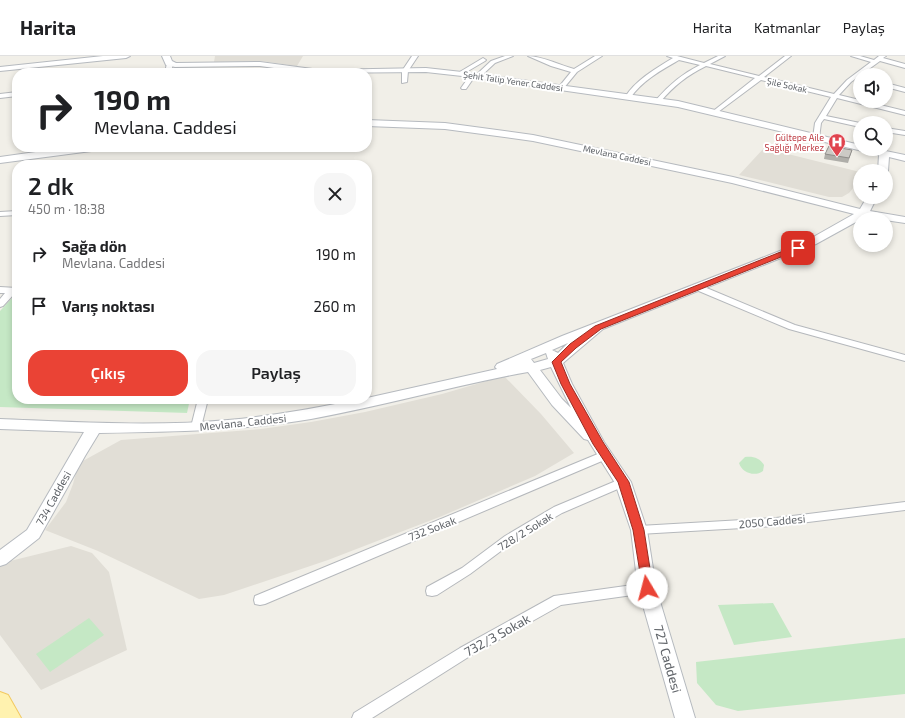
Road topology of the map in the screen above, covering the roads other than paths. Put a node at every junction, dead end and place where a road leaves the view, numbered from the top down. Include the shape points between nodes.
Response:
1 (103, 56) edge
2 (126, 56) edge
3 (415, 56) edge
4 (510, 56) edge
5 (531, 56) edge
6 (599, 56) edge
7 (670, 56) edge
8 (722, 56) edge
9 (788, 56) edge
10 (854, 56) edge
11 (678, 58) junction
12 (879, 59) edge
13 (168, 60) edge
14 (494, 62) junction
15 (704, 66) junction
16 (905, 66) edge
17 (0, 67) edge
18 (287, 68) edge
19 (868, 68) edge
20 (405, 71) junction
21 (575, 71) junction
22 (372, 72) edge
23 (460, 73) junction
24 (475, 75) junction
25 (759, 78) junction
26 (853, 79) edge
27 (404, 82) dead end
28 (893, 87) edge
29 (464, 88) dead end
30 (561, 88) junction
31 (905, 90) edge
32 (12, 95) edge
33 (0, 96) edge
34 (835, 96) junction
35 (628, 97) junction
36 (658, 101) junction
37 (714, 113) junction
38 (905, 113) edge
39 (822, 118) junction
40 (372, 123) edge
41 (853, 124) edge
42 (893, 131) edge
43 (905, 133) edge
44 (816, 138) junction
45 (853, 147) edge
46 (53, 152) edge
47 (893, 156) edge
48 (905, 158) edge
49 (0, 160) edge
50 (859, 212) edge
51 (12, 213) edge
52 (0, 214) edge
53 (893, 218) edge
54 (853, 219) edge
55 (905, 220) edge
56 (697, 287) junction
57 (0, 290) edge
58 (12, 290) edge
59 (12, 293) edge
60 (0, 304) edge
61 (598, 327) junction
62 (548, 347) junction
63 (905, 358) edge
64 (556, 362) junction
65 (527, 363) junction
66 (372, 401) edge
67 (202, 404) edge
68 (358, 404) edge
69 (0, 424) edge
70 (196, 427) junction
71 (95, 428) junction
72 (602, 449) junction
73 (623, 482) junction
74 (905, 506) edge
75 (639, 530) junction
76 (0, 559) edge
77 (647, 588) junction
78 (432, 591) dead end
79 (260, 600) dead end
80 (0, 702) edge
81 (9, 718) edge
82 (359, 718) edge
83 (685, 718) edge

1 - 17 street
2 - 17 street
3 - 20 street
4 - 14 street
5 - 21 street
6 - 21 street
7 - 11 street, Şile Sokak
8 - 15 street
9 - 25 street
10 - 12 street
11 - 15 street, Şile Sokak
11 - 35 street via 652,73 633,88
12 - 16 street
12 - 19 street
13 - 18 street, Şehit Talip Yener Caddesi via 260,64
14 - 23 street via 480,59
14 - 24 street
15 - 25 street, Şile Sokak
15 - 36 street via 679,80
20 - 22 street, Şehit Talip Yener Caddesi
20 - 23 street, Şehit Talip Yener Caddesi
20 - 27 street
21 - 30 street
23 - 24 street, Şehit Talip Yener Caddesi
24 - 29 street
24 - 30 street, Şehit Talip Yener Caddesi
25 - 34 street, Şile Sokak
25 - 37 street
26 - 34 street
28 - 31 street
30 - 35 street, Şehit Talip Yener Caddesi
32 - 33 street
34 - 38 street, Şile Sokak
34 - 39 street
35 - 36 street, Şehit Talip Yener Caddesi
36 - 37 street, Şehit Talip Yener Caddesi
37 - 44 street, Şehit Talip Yener Caddesi
39 - 41 street
39 - 44 street via 818,123
40 - 50 street, Mevlana Caddesi via 445,126 533,138 740,182
42 - 43 street
44 - 45 street, Şehit Talip Yener Caddesi
46 - 49 street
47 - 48 street, Şehit Talip Yener Caddesi
51 - 52 street
53 - 55 street, Mevlana Caddesi
54 - 56 street, Mevlana. Caddesi via 812,242
56 - 61 street, Mevlana. Caddesi
56 - 63 street via 792,327
57 - 58 street
59 - 60 street
61 - 62 street, Mevlana. Caddesi
61 - 64 street, Mevlana. Caddesi
62 - 64 street, 727 Caddesi
62 - 65 street, Mevlana. Caddesi
64 - 65 street, Mevlana. Caddesi
64 - 72 street, 727 Caddesi via 565,384
65 - 66 street, Mevlana. Caddesi
65 - 72 street, 727 Caddesi via 557,402
67 - 70 street
68 - 70 street, Mevlana. Caddesi via 311,414
69 - 71 street, Mevlana. Caddesi
70 - 71 street, Mevlana. Caddesi
71 - 76 street, 734 Caddesi via 33,534
72 - 73 street, 727 Caddesi
72 - 79 street, 732 Sokak via 467,514
73 - 75 street, 727 Caddesi
73 - 78 street, 728/2 Sokak via 552,514 509,539 466,571
74 - 75 street, 2050 Caddesi via 776,522
75 - 77 street, 727 Caddesi
77 - 82 street, 732/3 Sokak via 559,600 465,652
77 - 83 street, 727 Caddesi
80 - 81 main road

